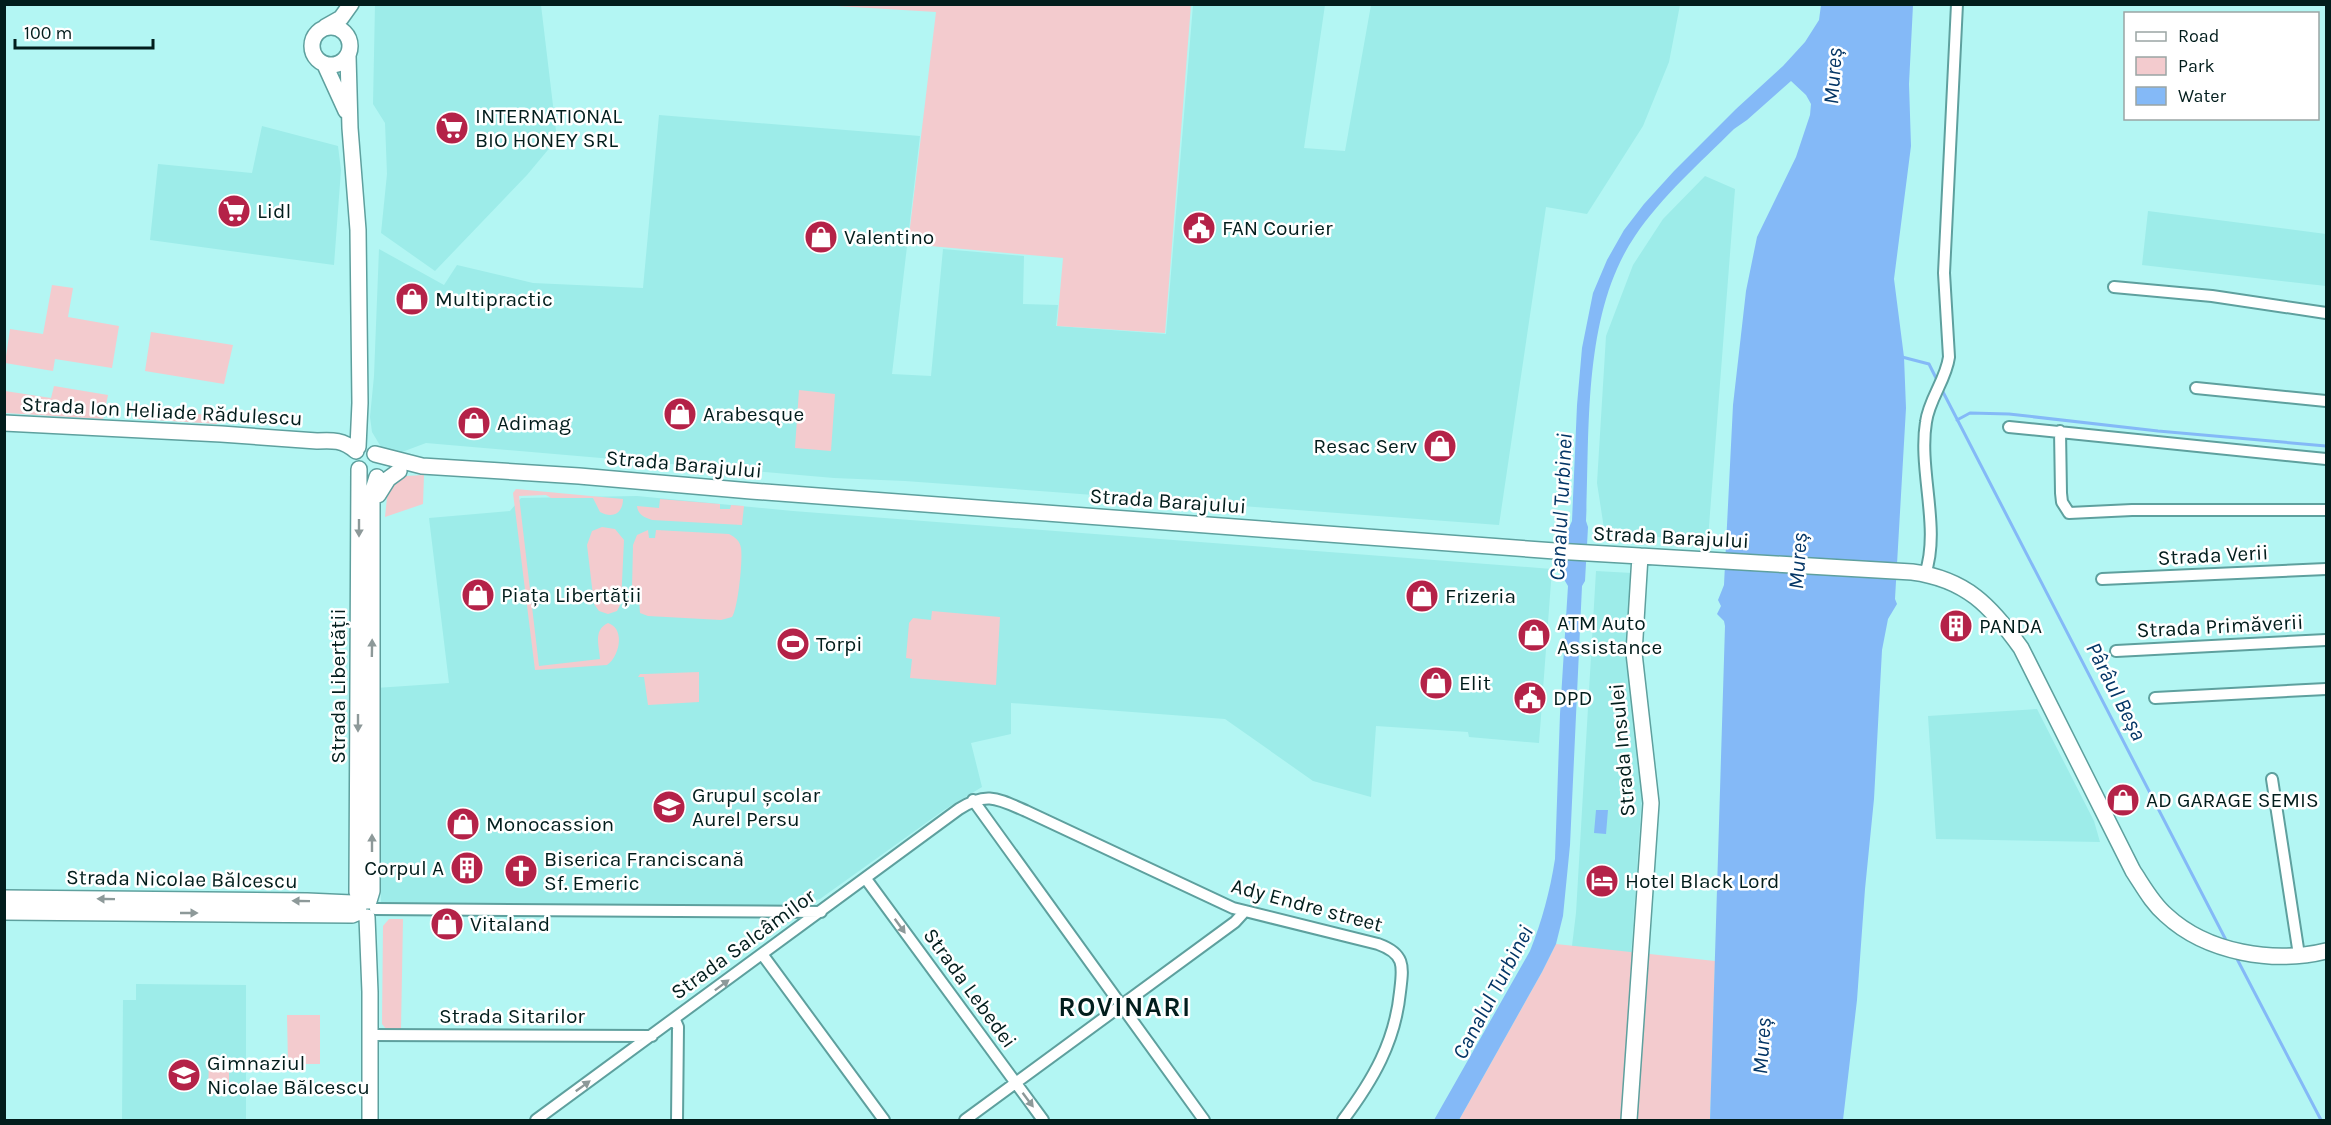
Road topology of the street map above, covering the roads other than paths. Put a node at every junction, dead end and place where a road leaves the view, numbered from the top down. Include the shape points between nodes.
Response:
1 (352, 4) edge
2 (1957, 4) edge
3 (324, 27) junction
4 (348, 36) junction
5 (348, 56) junction
6 (325, 65) junction
7 (350, 120) junction
8 (2114, 287) dead end
9 (2326, 313) edge
10 (2196, 388) dead end
11 (2326, 401) edge
12 (360, 406) junction
13 (4, 423) edge
14 (2009, 428) dead end
15 (2060, 431) junction
16 (333, 440) junction
17 (317, 441) junction
18 (365, 450) junction
19 (2326, 459) edge
20 (422, 466) junction
21 (359, 468) junction
22 (399, 471) junction
23 (378, 476) junction
24 (2326, 510) edge
25 (372, 522) junction
26 (1640, 556) junction
27 (2326, 569) edge
28 (1919, 573) junction
29 (2102, 579) dead end
30 (2326, 640) edge
31 (2116, 651) dead end
32 (2326, 689) edge
33 (2155, 698) dead end
34 (2272, 779) dead end
35 (973, 800) junction
36 (866, 879) junction
37 (4, 898) edge
38 (255, 907) junction
39 (365, 908) junction
40 (1245, 911) junction
41 (4, 912) edge
42 (821, 912) junction
43 (2326, 951) edge
44 (762, 954) junction
45 (2298, 955) junction
46 (1120, 1006) junction
47 (675, 1020) junction
48 (370, 1035) junction
49 (652, 1036) junction
50 (1015, 1084) junction
51 (370, 1120) edge
52 (536, 1120) edge
53 (677, 1120) edge
54 (884, 1120) edge
55 (965, 1120) edge
56 (1043, 1120) edge
57 (1204, 1120) edge
58 (1343, 1120) edge
59 (1629, 1120) edge

1 - 3 main road via 341,18
1 - 4 main road
2 - 28 street via 1944,273 1949,357 1926,420 1931,547
3 - 4 main road via 341,29
3 - 6 main road via 316,33 311,48
4 - 5 main road
5 - 6 main road via 334,66
5 - 7 main road
6 - 7 main road
7 - 12 main road via 358,230
8 - 9 street
10 - 11 street
12 - 16 main road via 350,428
12 - 18 main road
13 - 17 main road, Strada Ion Heliade Rădulescu
14 - 15 street
15 - 19 street
15 - 24 street via 2061,493 2069,513
16 - 17 main road, Strada Ion Heliade Rădulescu
16 - 18 main road, Strada Ion Heliade Rădulescu
17 - 21 main road, Strada Ion Heliade Rădulescu via 335,448
18 - 20 main road, Strada Barajului
18 - 21 main road, Strada Libertății via 355,455
18 - 23 main road via 382,466
20 - 22 main road, Strada Barajului
20 - 26 main road, Strada Barajului
21 - 23 main road, Strada Ion Heliade Rădulescu via 367,477
21 -> 39 main road, Strada Libertății via 357,892
22 - 23 main road, Strada Barajului
22 - 25 main road via 382,486
23 - 25 main road, Strada Libertății via 372,492
39 -> 25 main road, Strada Libertății via 372,891
26 - 28 main road, Strada Barajului
26 - 59 main road, Strada Insulei via 1634,653 1651,803
27 - 29 street, Strada Verii
28 - 45 main road, Strada Barajului via 1969,591 2002,622 2021,648 2133,871 2165,915 2198,937 2226,948 2257,955
30 - 31 street, Strada Primăverii
32 - 33 street
34 - 45 street
35 - 36 street, Strada Salcâmilor
35 - 40 street, Ady Endre street via 1002,800
35 - 46 street
36 - 42 street, Strada Salcâmilor
36 -> 50 street, Strada Lebedei
38 -> 37 main road, Strada Nicolae Bălcescu
38 - 39 main road, Strada Nicolae Bălcescu via 352,903
41 -> 38 main road, Strada Nicolae Bălcescu
39 - 42 street
39 - 48 main road, Strada Libertății
40 - 46 street
40 - 58 street, Ady Endre street via 1378,944 1400,959 1402,973 1394,1031 1369,1083
42 - 44 street, Strada Salcâmilor
43 - 45 main road, Strada Barajului
47 -> 44 street, Strada Salcâmilor
44 - 54 street
46 - 50 street
46 - 57 street
47 - 49 street, Strada Salcâmilor
47 - 53 street
48 - 49 street, Strada Sitarilor
48 - 51 main road, Strada Libertății
52 -> 49 street, Strada Salcâmilor
50 - 55 street
50 -> 56 street, Strada Lebedei

